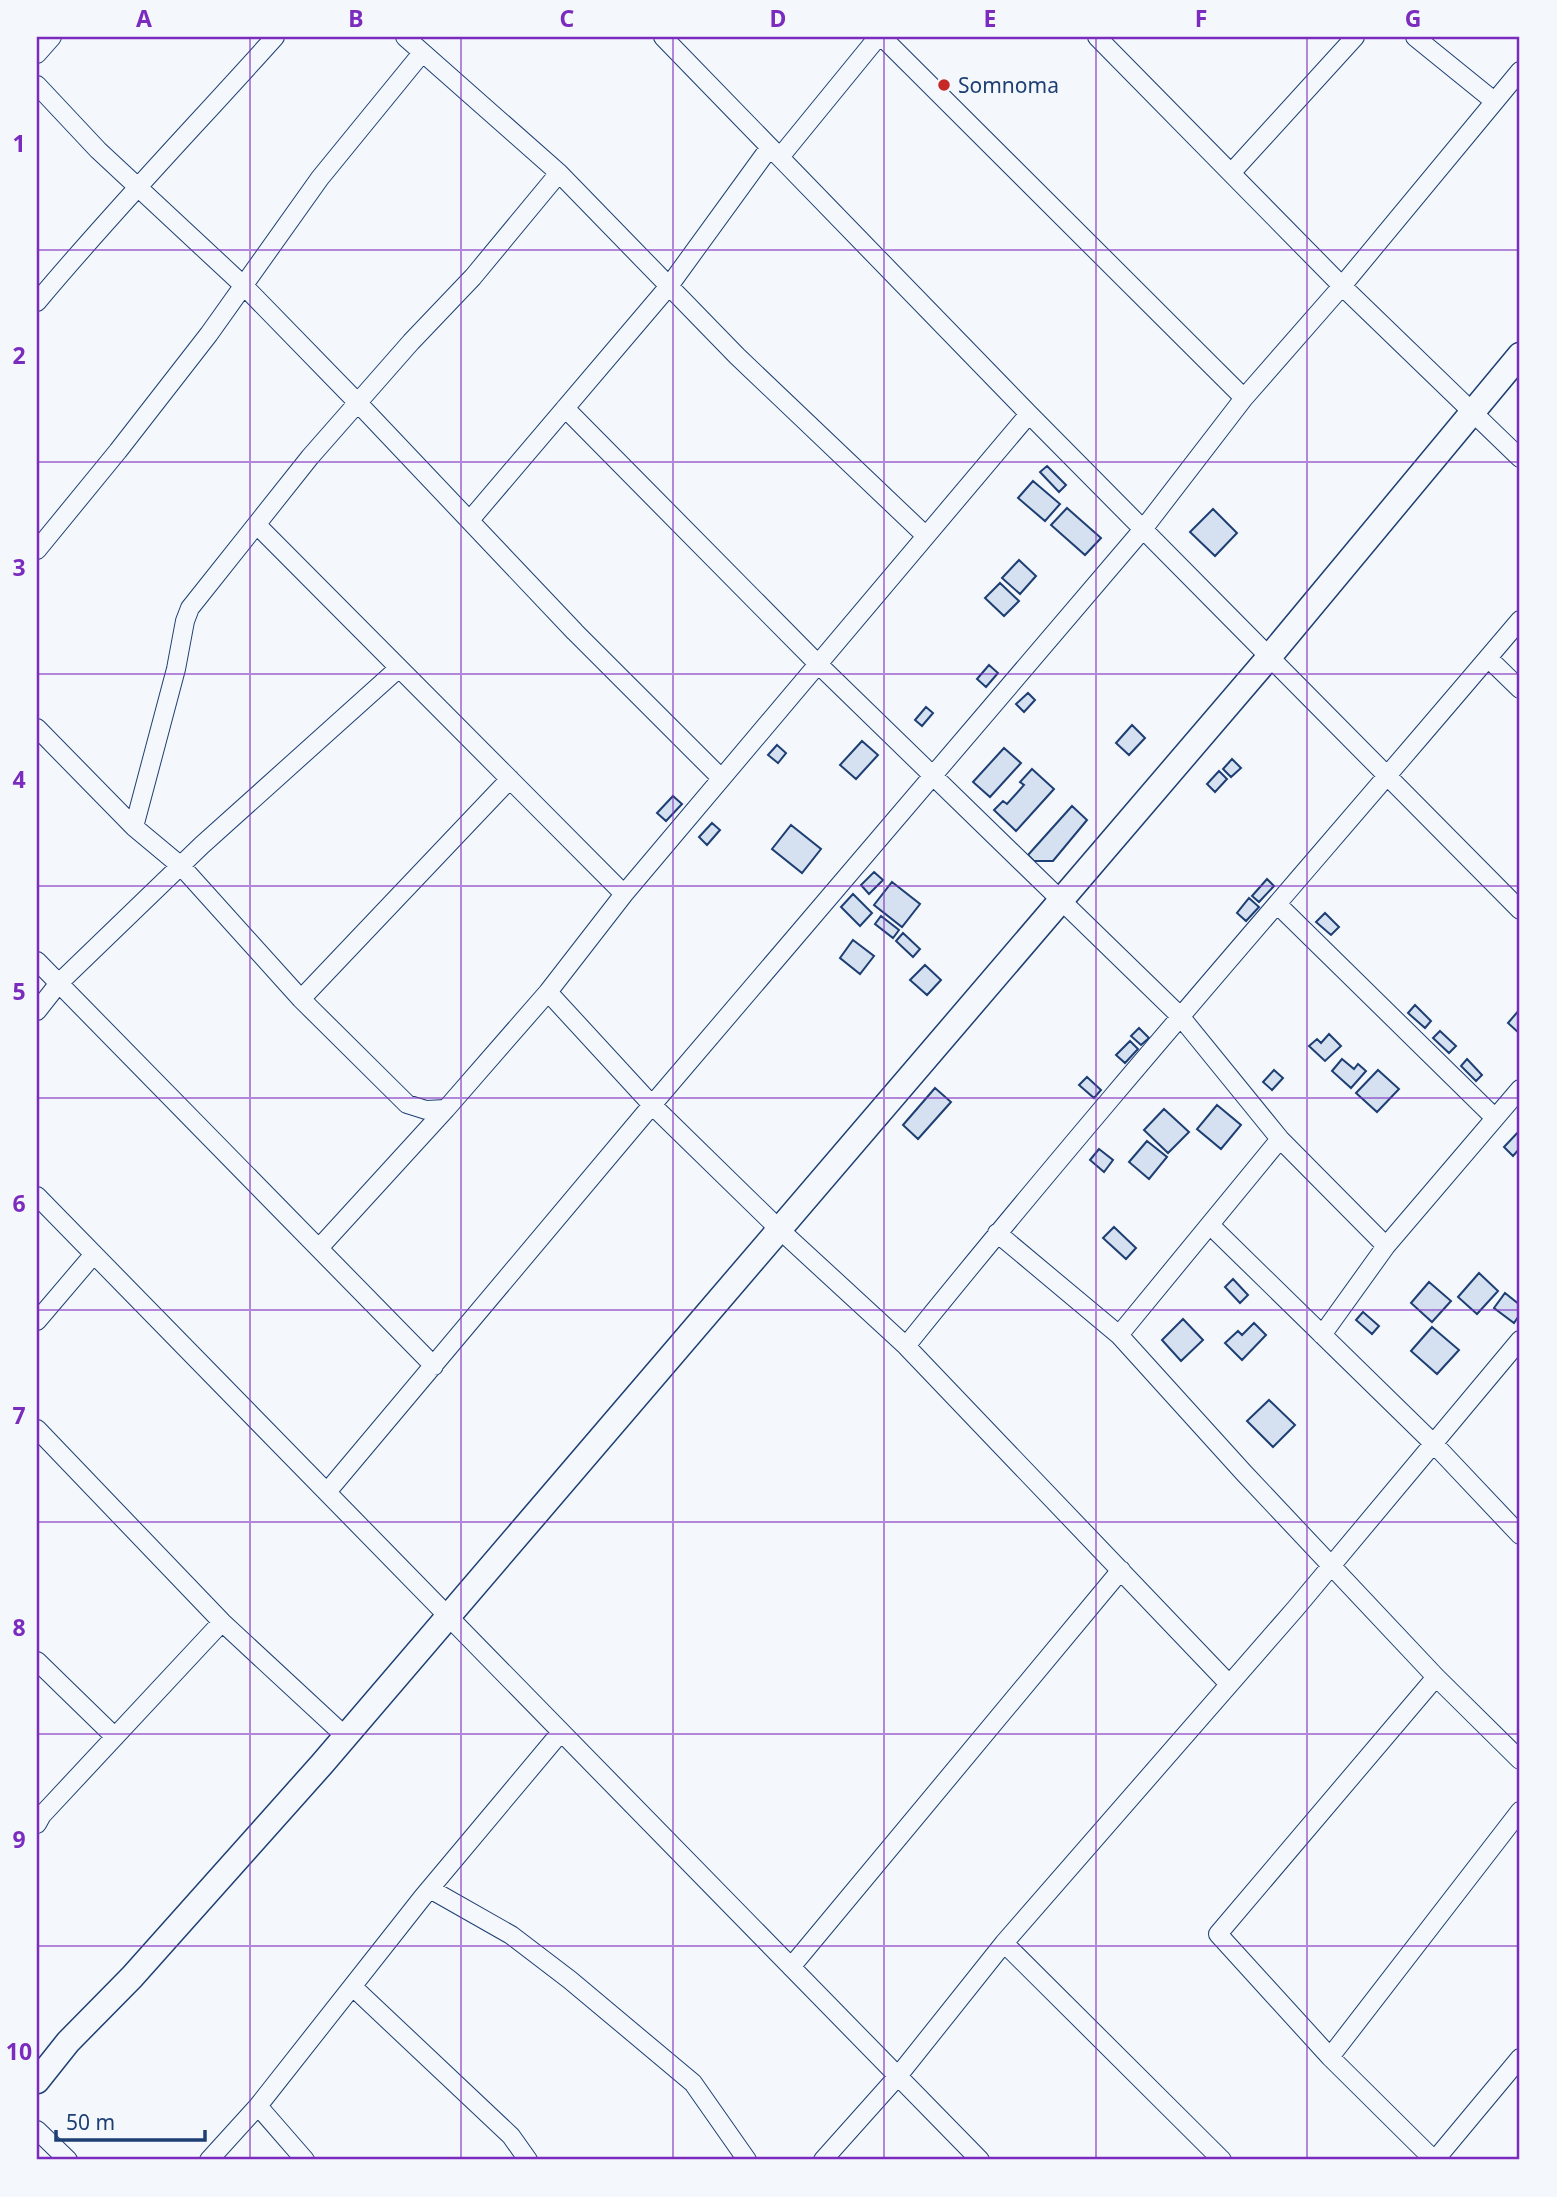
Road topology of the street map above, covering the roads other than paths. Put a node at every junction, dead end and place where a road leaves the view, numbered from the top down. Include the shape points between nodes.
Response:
1 (52, 37) edge
2 (275, 37) edge
3 (405, 37) edge
4 (663, 37) edge
5 (880, 37) edge
6 (1097, 37) edge
7 (1355, 37) edge
8 (1415, 37) edge
9 (422, 53) junction
10 (37, 54) edge
11 (1520, 71) edge
12 (37, 85) edge
13 (1494, 101) junction
14 (775, 152) junction
15 (1232, 172) junction
16 (559, 173) junction
17 (138, 189) junction
18 (244, 286) junction
19 (669, 286) junction
20 (1342, 286) junction
21 (37, 302) edge
22 (1520, 355) edge
23 (1244, 398) junction
24 (358, 402) junction
25 (565, 408) junction
26 (1473, 411) junction
27 (1029, 414) junction
28 (1520, 458) edge
29 (470, 520) junction
30 (257, 525) junction
31 (1144, 528) junction
32 (926, 536) junction
33 (37, 550) edge
34 (1520, 620) edge
35 (1270, 656) junction
36 (1488, 658) junction
37 (818, 664) junction
38 (399, 668) junction
39 (1520, 690) edge
40 (37, 728) edge
41 (933, 776) junction
42 (1388, 776) junction
43 (721, 778) junction
44 (510, 779) junction
45 (134, 827) junction
46 (182, 867) junction
47 (624, 894) junction
48 (1059, 901) junction
49 (1277, 904) junction
50 (1520, 911) edge
51 (37, 961) edge
52 (59, 983) junction
53 (548, 992) junction
54 (301, 999) junction
55 (37, 1011) edge
56 (1180, 1016) junction
57 (1520, 1089) edge
58 (652, 1105) junction
59 (446, 1109) junction
60 (1495, 1118) junction
61 (1280, 1139) junction
62 (37, 1196) edge
63 (1210, 1225) junction
64 (779, 1229) junction
65 (997, 1233) junction
66 (1386, 1246) junction
67 (318, 1248) junction
68 (94, 1254) junction
69 (37, 1321) edge
70 (1119, 1335) junction
71 (1322, 1335) junction
72 (1520, 1339) edge
73 (906, 1346) junction
74 (434, 1366) junction
75 (37, 1429) edge
76 (1434, 1444) junction
77 (327, 1492) junction
78 (1520, 1535) edge
79 (1331, 1564) junction
80 (1121, 1570) junction
81 (449, 1615) junction
82 (222, 1622) junction
83 (37, 1661) edge
84 (1436, 1676) junction
85 (1229, 1684) junction
86 (561, 1732) junction
87 (345, 1736) junction
88 (115, 1737) junction
89 (1520, 1760) edge
90 (1520, 1811) edge
91 (37, 1824) edge
92 (430, 1889) junction
93 (1004, 1943) junction
94 (791, 1968) junction
95 (353, 1987) junction
96 (1330, 2057) junction
97 (1520, 2058) edge
98 (898, 2076) junction
99 (37, 2081) edge
100 (258, 2106) junction
101 (37, 2130) edge
102 (68, 2160) edge
103 (209, 2160) edge
104 (305, 2160) edge
105 (528, 2160) edge
106 (747, 2160) edge
107 (823, 2160) edge
108 (980, 2160) edge
109 (1222, 2160) edge
110 (1435, 2160) edge

1 - 10 street
2 - 17 street
3 - 9 street
4 - 14 street
5 - 14 street
5 - 23 street
6 - 15 street
7 - 15 street
8 - 13 street
9 - 16 street
9 - 18 street via 320,178
11 - 13 street
12 - 17 street
13 - 20 street
14 - 19 street
14 - 27 street
15 - 20 street
16 - 19 street
16 - 24 street
17 - 18 street
17 - 21 street
18 - 24 street
18 - 33 street
19 - 25 street
19 - 32 street
20 - 23 street
20 - 26 street
22 - 26 street
23 - 31 street
24 - 29 street
24 - 30 street
25 - 29 street
25 - 37 street
26 - 28 street
26 - 35 street
27 - 31 street
27 - 32 street
29 - 43 street
30 - 38 street
30 - 45 street via 190,608
31 - 35 street
31 - 41 street
32 - 37 street
34 - 36 street
35 - 42 street
35 - 48 street
36 - 39 street
36 - 42 street
37 - 41 street
37 - 43 street
38 - 44 street
38 - 46 street
40 - 45 street
41 - 48 street
41 - 58 street
42 - 49 street
42 - 50 street
43 - 47 street
44 - 47 street
44 - 54 street
45 - 46 street
46 - 52 street
46 - 54 street
47 - 53 street
48 - 56 street
48 - 64 street
49 - 56 street
49 - 60 street
51 - 52 street
52 - 55 street
52 - 67 street
53 - 58 street
53 - 59 street
54 - 59 street via 407,1104 426,1110
56 - 61 street
56 - 65 street
57 - 60 street
58 - 64 street
58 - 74 street
59 - 67 street
60 - 66 street
61 - 63 street
61 - 66 street
62 - 68 street
63 - 70 street
63 - 71 street
64 - 73 street
64 - 81 street
65 - 70 street
65 - 73 street
66 - 71 street
67 - 74 street
68 - 69 street
68 - 77 street
70 - 79 street
71 - 76 street
72 - 76 street
73 - 80 street
74 - 77 street
75 - 82 street
76 - 78 street
76 - 79 street
77 - 81 street
79 - 84 street
79 - 85 street
80 - 85 street
80 - 94 street
81 - 86 street
81 - 87 street
82 - 87 street
82 - 88 street
83 - 88 street
84 - 89 street
84 - 96 street via 1218,1934
85 - 93 street
86 - 92 street
86 - 94 street
87 - 99 street
88 - 91 street
90 - 96 street
92 - 95 street
92 - 106 street via 511,1935 693,2083
93 - 98 street
93 - 109 street
94 - 98 street
95 - 100 street
95 - 105 street via 512,2136
96 - 110 street
97 - 110 street
98 - 107 street
98 - 108 street
100 - 103 street
100 - 104 street
101 - 102 street

